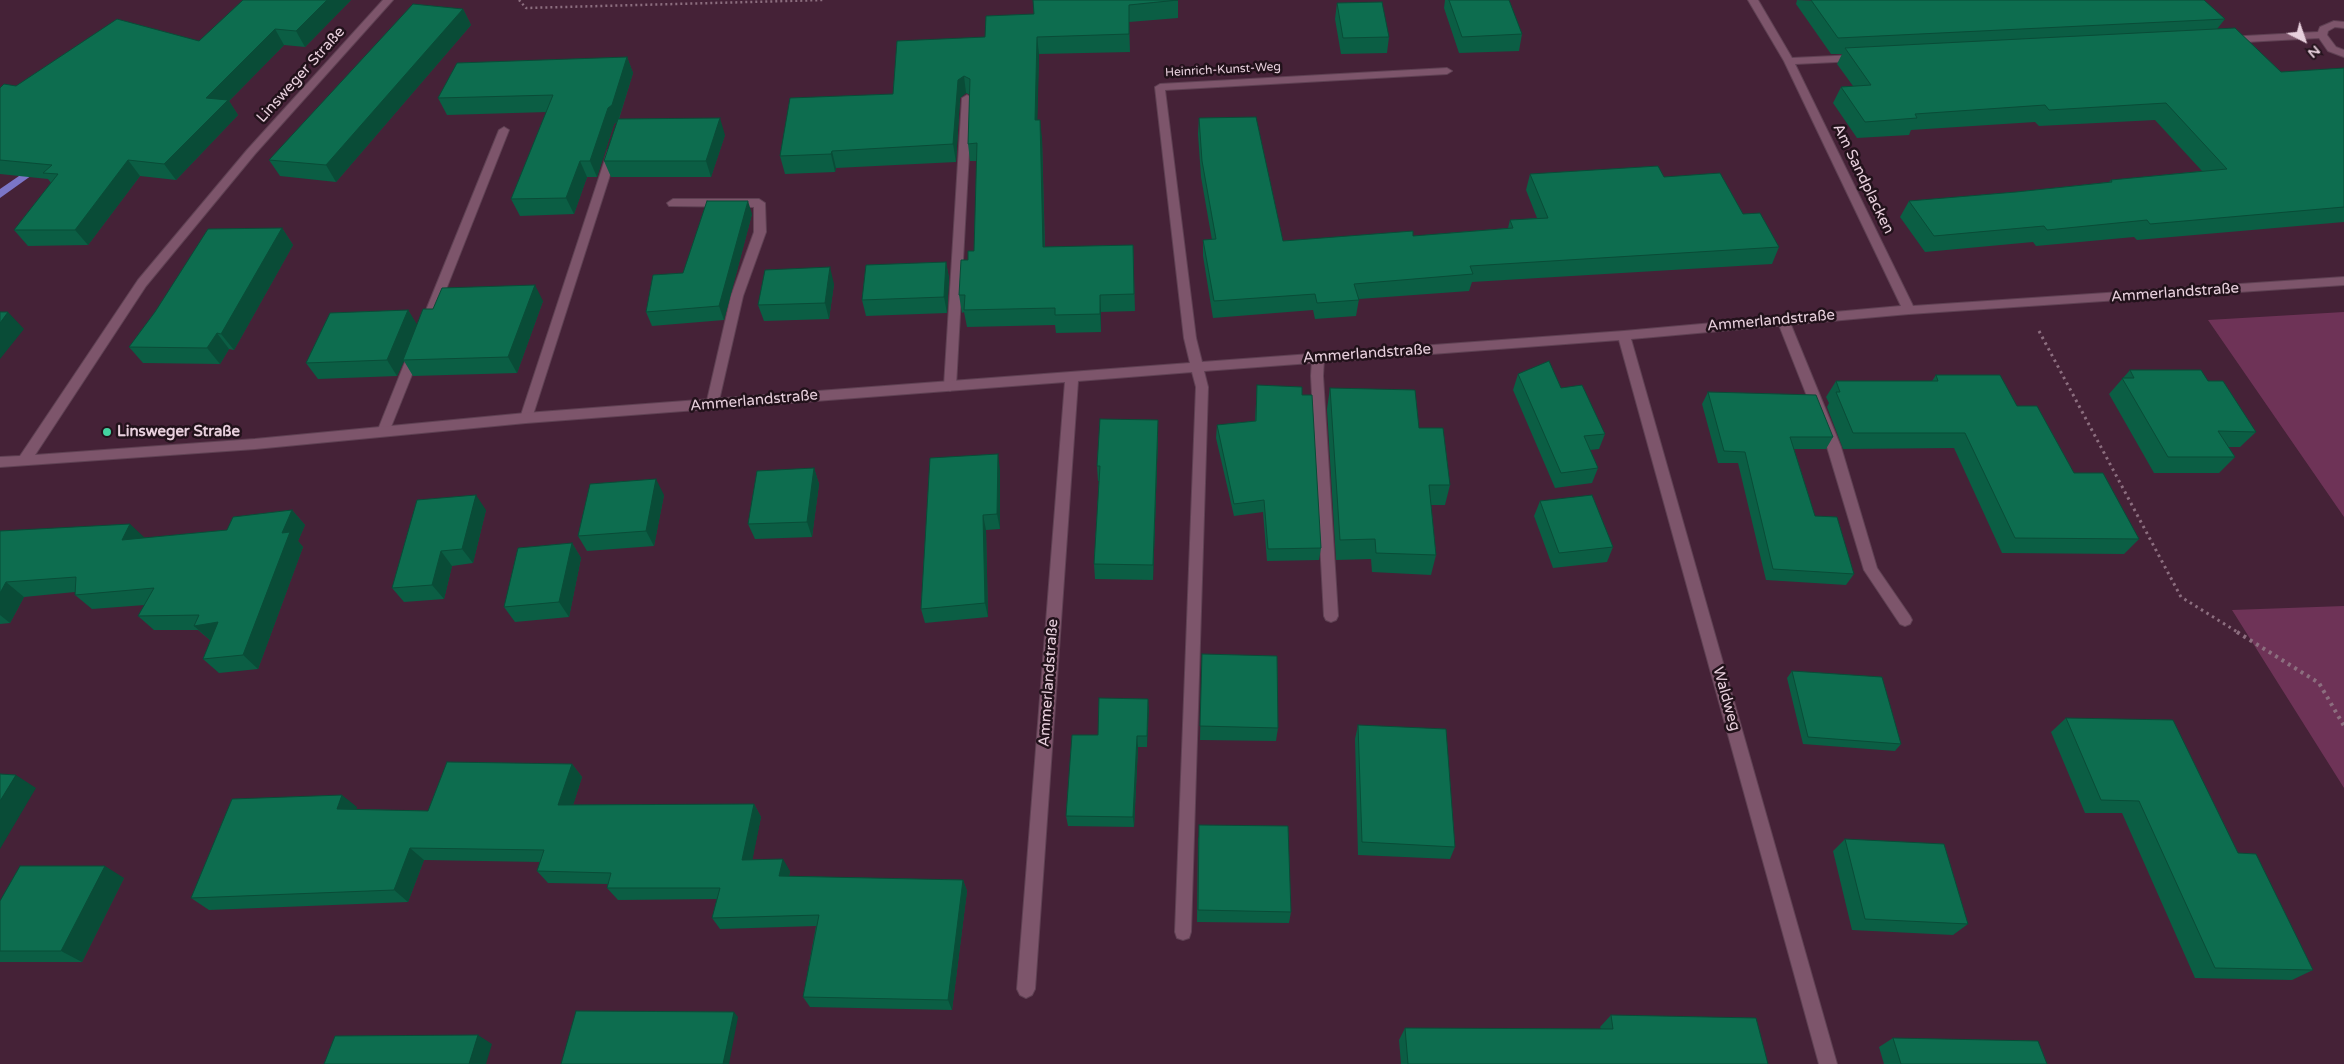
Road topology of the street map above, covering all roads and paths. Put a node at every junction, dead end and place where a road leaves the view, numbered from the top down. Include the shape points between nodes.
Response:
1 (388, 0) edge
2 (520, 0) edge
3 (824, 0) edge
4 (1753, 0) edge
5 (2344, 25) edge
6 (2322, 35) junction
7 (2213, 40) edge
8 (2344, 54) edge
9 (1868, 57) edge
10 (1790, 61) junction
11 (1447, 71) dead end
12 (966, 98) edge
13 (504, 130) dead end
14 (618, 135) edge
15 (673, 203) dead end
16 (2344, 281) edge
17 (1909, 310) junction
18 (1783, 320) junction
19 (2038, 330) dead end
20 (1624, 335) junction
21 (1318, 358) junction
22 (1198, 365) junction
23 (1072, 377) junction
24 (950, 386) junction
25 (712, 405) junction
26 (526, 418) junction
27 (382, 432) junction
28 (24, 460) junction
29 (0, 462) edge
30 (1331, 616) dead end
31 (1905, 620) dead end
32 (2344, 726) edge
33 (1183, 932) dead end
34 (1026, 989) dead end
35 (1828, 1064) edge

1 - 28 street, Linsweger Straße via 251,152 142,283
2 - 3 path via 526,8
4 - 10 street, Am Sandplacken
5 - 6 street via 2334,24 2323,29
6 - 7 street
6 - 8 street via 2332,49
9 - 10 street
10 - 17 street, Am Sandplacken
11 - 22 street, Heinrich-Kunst-Weg via 1160,87 1190,338
12 - 24 street
13 - 27 street
14 - 26 lane
15 - 25 lane via 759,203 760,232 737,296
16 - 17 street, Ammerlandstraße
17 - 18 street, Ammerlandstraße
18 - 20 street, Ammerlandstraße
18 - 31 street via 1834,447 1871,570
19 - 32 path via 2181,597 2319,683
20 - 21 street, Ammerlandstraße
20 - 35 street, Waldweg
21 - 22 street, Ammerlandstraße
21 - 30 street
22 - 23 street, Ammerlandstraße
22 - 33 street via 1202,387
23 - 24 street, Ammerlandstraße
23 - 34 street, Ammerlandstraße
24 - 25 street, Ammerlandstraße
25 - 26 street, Ammerlandstraße
26 - 27 street, Ammerlandstraße
27 - 28 street, Ammerlandstraße
28 - 29 street, Ammerlandstraße

